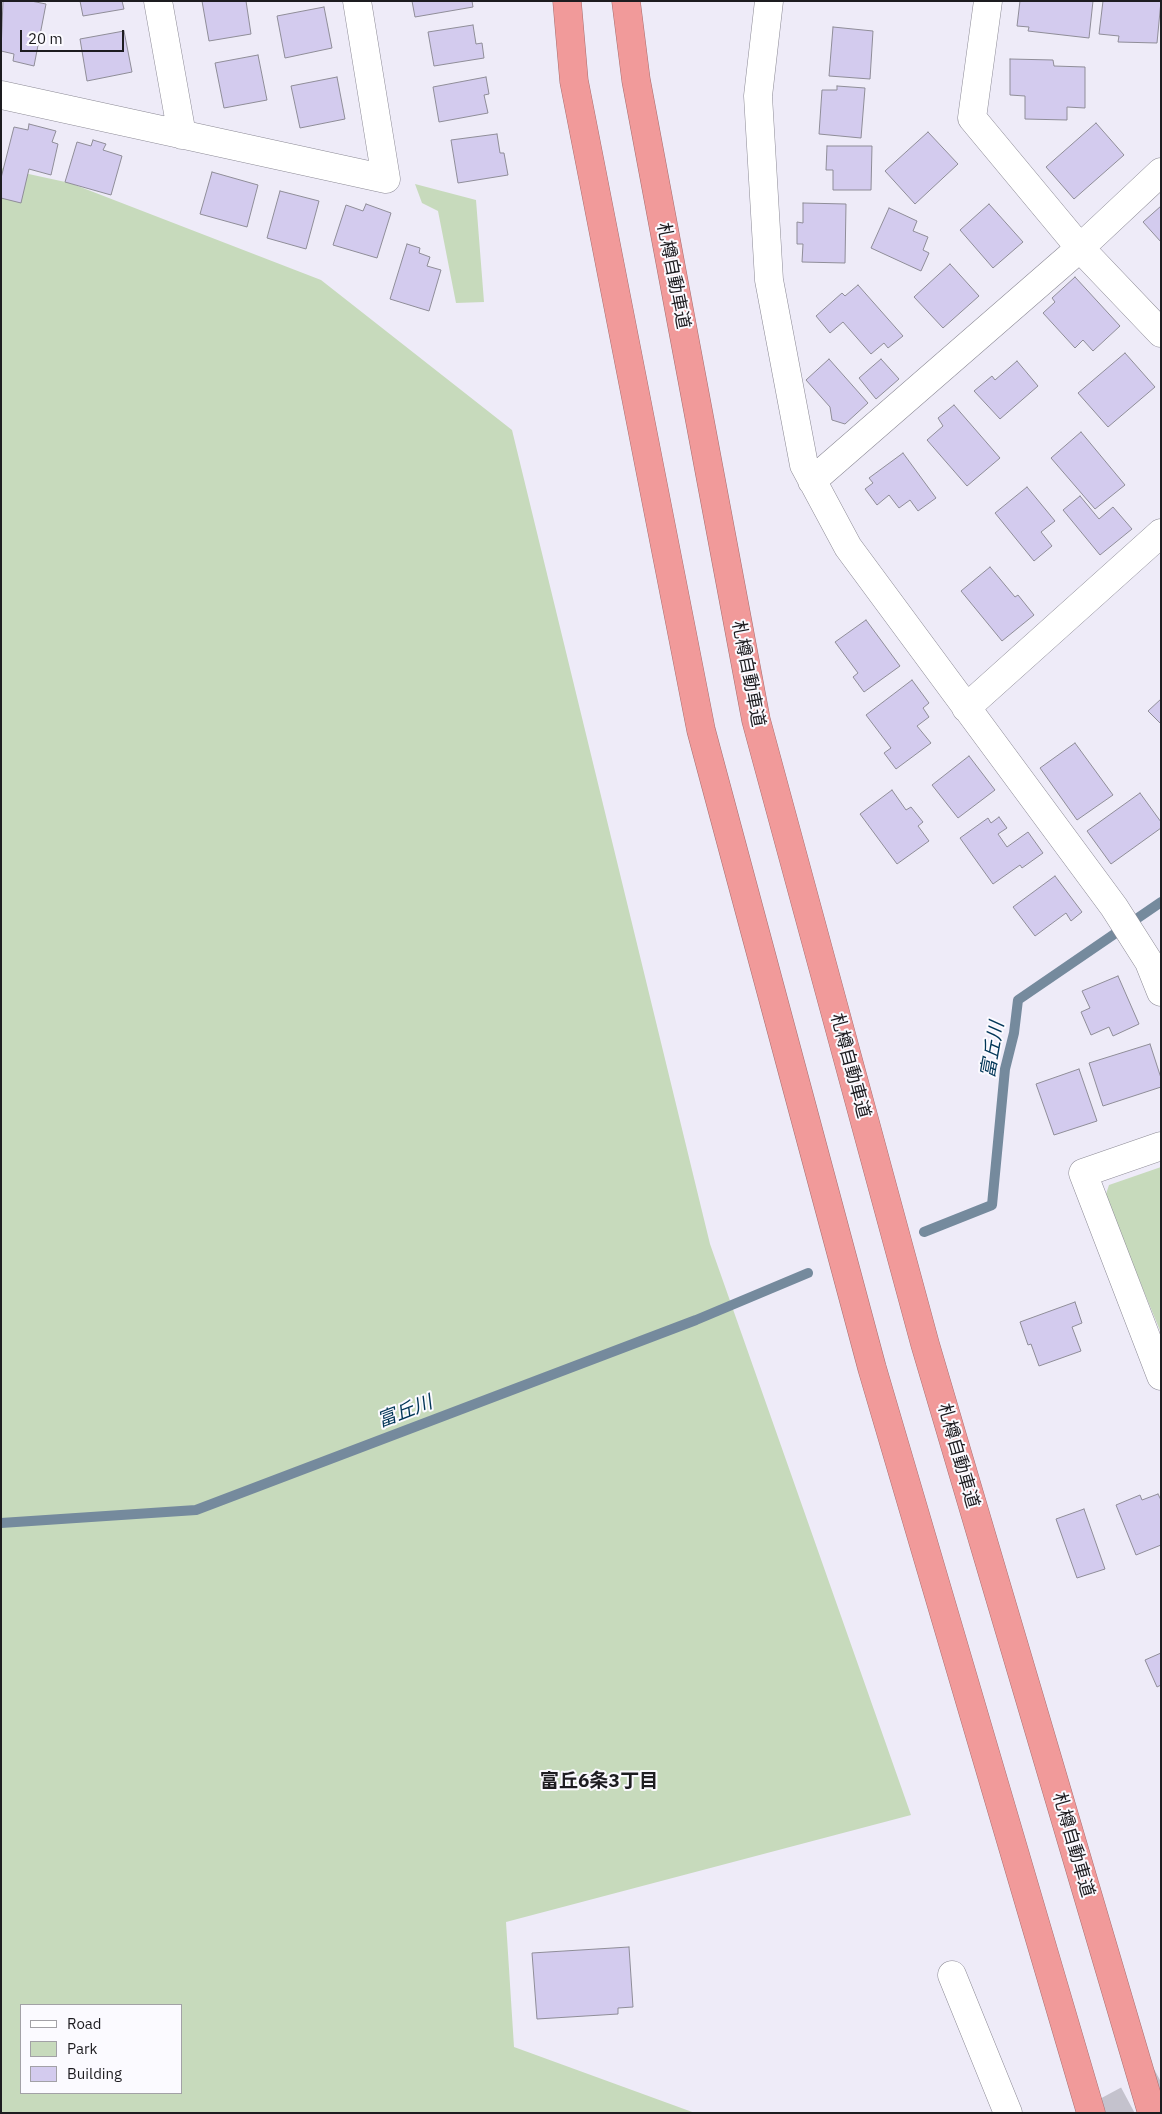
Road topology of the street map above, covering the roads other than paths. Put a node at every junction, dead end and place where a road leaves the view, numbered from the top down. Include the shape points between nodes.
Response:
1 (158, 1) edge
2 (357, 1) edge
3 (567, 1) edge
4 (626, 1) edge
5 (769, 1) edge
6 (988, 1) edge
7 (1, 96) edge
8 (182, 135) junction
9 (1161, 172) edge
10 (1080, 248) junction
11 (1161, 333) edge
12 (812, 481) junction
13 (1161, 533) edge
14 (966, 708) junction
15 (1150, 956) edge
16 (1161, 992) edge
17 (1161, 1146) edge
18 (1161, 1376) edge
19 (952, 1975) dead end
20 (1008, 2113) edge
21 (1091, 2113) edge
22 (1152, 2113) edge

1 - 8 street
2 - 8 street via 386,179
3 - 21 highway via 574,81 701,730 872,1368
4 - 22 highway, 札樽自動車道 via 636,80 756,720 925,1344
5 - 12 street via 758,96 769,280 804,465
6 - 10 street via 972,118
7 - 8 street
9 - 10 street
10 - 11 street
10 - 12 street
12 - 14 street via 848,547
13 - 14 street
14 - 15 street
15 - 16 street
17 - 18 street via 1083,1174
19 - 20 street

